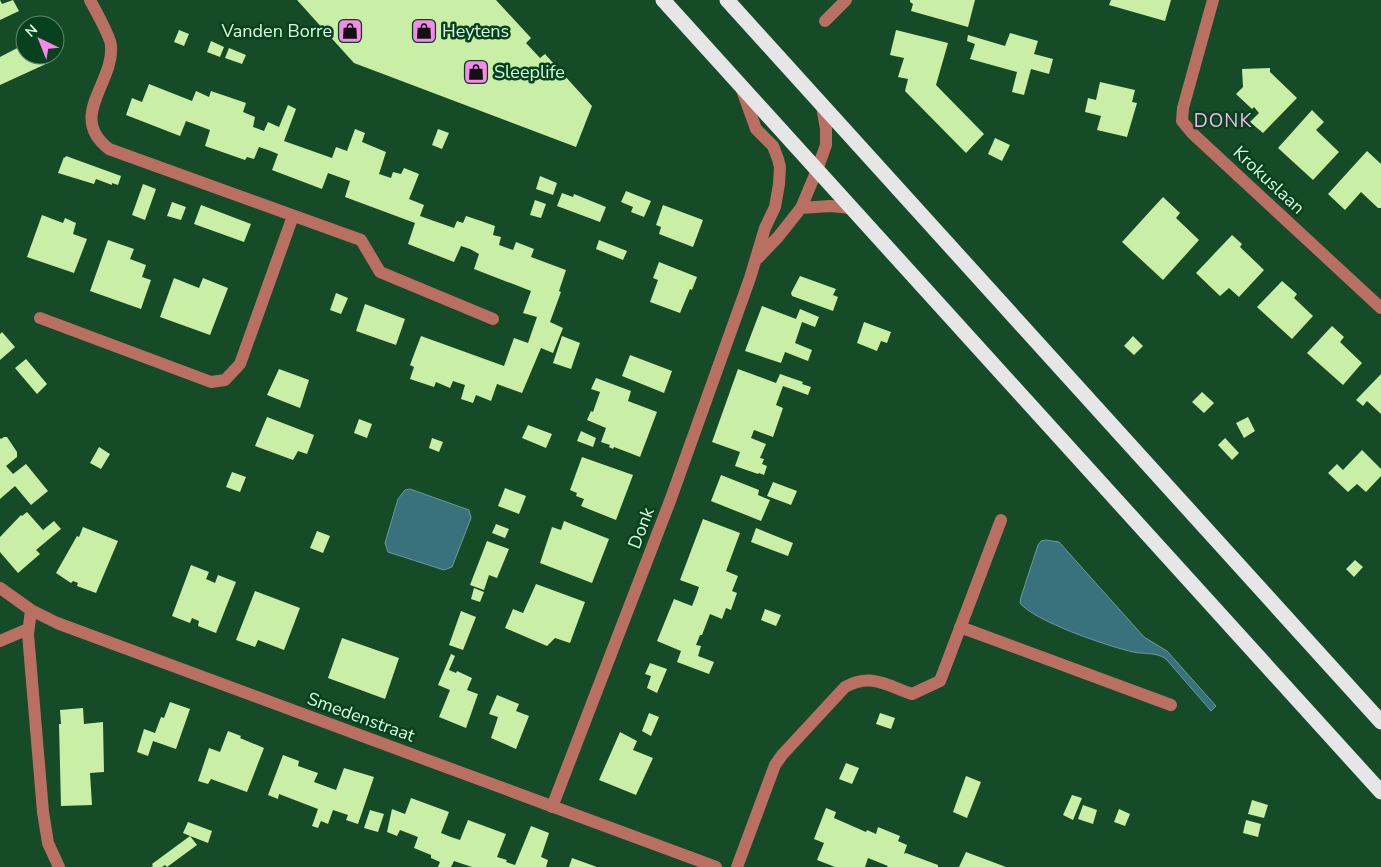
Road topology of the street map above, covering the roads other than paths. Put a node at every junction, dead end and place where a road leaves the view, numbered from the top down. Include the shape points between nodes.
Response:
1 (90, 0) edge
2 (663, 0) edge
3 (727, 0) edge
4 (846, 0) edge
5 (1213, 0) edge
6 (825, 21) dead end
7 (741, 86) junction
8 (822, 106) junction
9 (818, 170) junction
10 (801, 208) junction
11 (851, 208) junction
12 (293, 216) junction
13 (765, 228) junction
14 (778, 237) junction
15 (757, 260) junction
16 (1381, 308) edge
17 (40, 318) dead end
18 (493, 319) dead end
19 (1001, 520) dead end
20 (0, 588) edge
21 (31, 610) junction
22 (960, 627) junction
23 (28, 629) junction
24 (0, 641) edge
25 (1171, 705) dead end
26 (1381, 722) edge
27 (1381, 792) edge
28 (552, 807) junction
29 (60, 867) edge
30 (716, 867) edge
31 (737, 867) edge

1 - 12 street via 112,45 91,120 102,144 109,150
2 - 7 highway
3 - 8 highway
4 - 6 street
5 - 16 street, Krokuslaan via 1182,121
7 - 9 highway
7 - 13 street, Donk via 756,129 773,146 780,168 775,207
8 - 9 street, Donk via 826,145
8 - 26 highway
9 - 10 street, Donk
9 - 11 highway
10 - 11 street
10 - 14 street, Donk
11 - 27 highway
12 - 17 street via 240,364 225,380 211,382
12 - 18 street via 361,240 380,272
13 - 14 street
13 - 15 street, Donk
14 - 15 street, Donk
15 - 28 street, Donk via 670,501
19 - 22 street
20 - 21 street, Smedenstraat
21 - 23 street
21 - 28 street, Smedenstraat via 57,623
22 - 25 street
22 - 31 street via 940,681 912,694 870,679 855,681 845,687 776,765
23 - 24 street
23 - 29 street via 43,812 48,843
28 - 30 street, Smedenstraat

